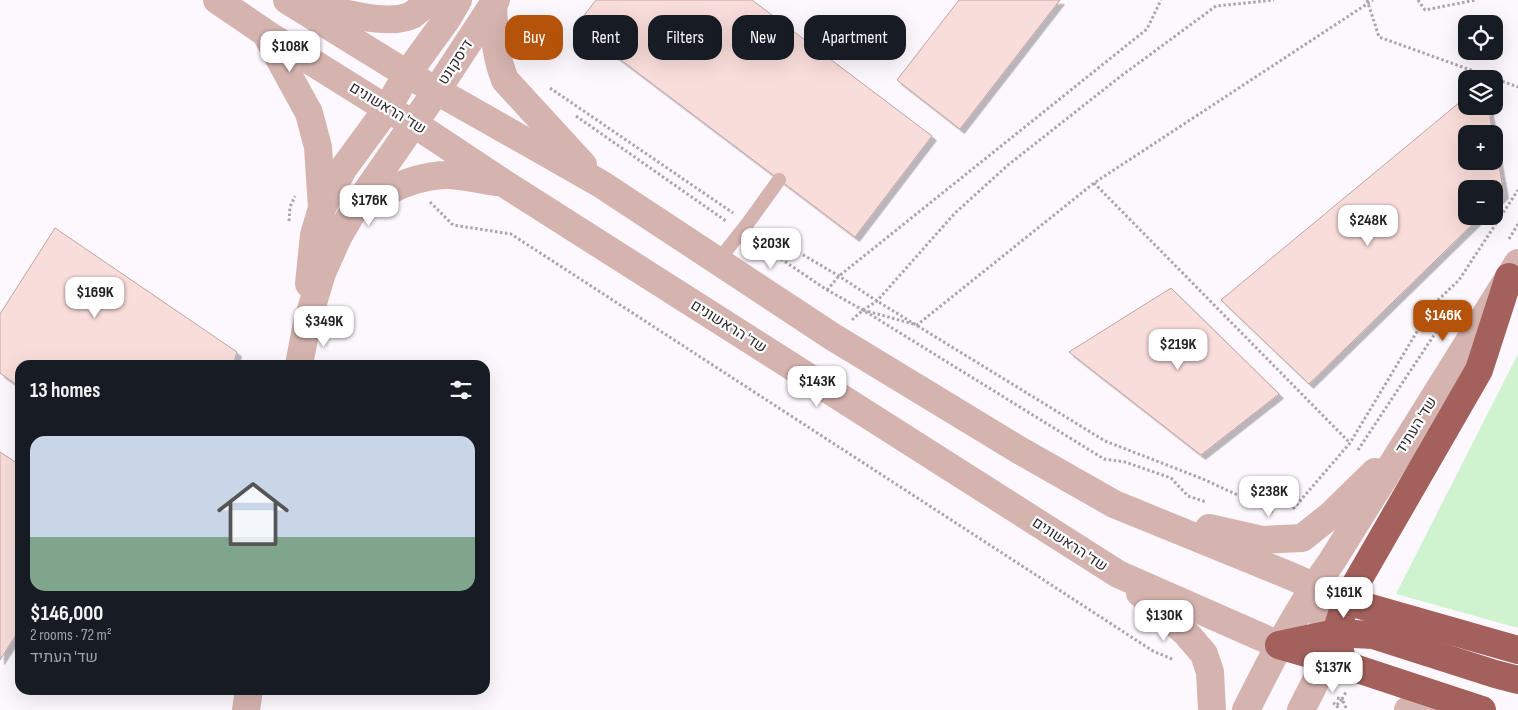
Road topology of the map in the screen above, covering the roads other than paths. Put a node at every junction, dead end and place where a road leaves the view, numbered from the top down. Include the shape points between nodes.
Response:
1 (217, 0) edge
2 (287, 0) edge
3 (292, 0) edge
4 (430, 0) edge
5 (458, 0) edge
6 (494, 2) edge
7 (267, 34) junction
8 (407, 74) junction
9 (437, 90) junction
10 (388, 108) junction
11 (413, 123) junction
12 (779, 180) dead end
13 (505, 184) junction
14 (601, 184) junction
15 (322, 208) junction
16 (355, 208) junction
17 (718, 261) junction
18 (1510, 262) edge
19 (307, 323) junction
20 (300, 360) edge
21 (1404, 445) junction
22 (1114, 504) junction
23 (1118, 574) junction
24 (1314, 586) junction
25 (1346, 601) junction
26 (1279, 645) junction
27 (1518, 650) edge
28 (1338, 652) junction
29 (1518, 680) edge
30 (248, 695) edge
31 (1304, 703) edge
32 (246, 710) edge
33 (1212, 710) edge
34 (1246, 710) edge
35 (1408, 710) edge
36 (1442, 710) edge
37 (1482, 710) edge

1 - 7 street, שד' הראשונים
2 - 8 street
3 - 4 street via 366,18 397,18 412,15
5 - 8 street
6 - 9 street, דיסקונט
6 - 14 street via 495,41 505,80
7 - 10 street, שד' הראשונים
7 - 15 street via 309,113 318,147
8 - 9 street
8 - 10 street
9 - 11 street, דיסקונט
9 - 14 street
10 - 11 street, שד' הראשונים
10 - 15 street via 343,170
11 - 13 street, שד' הראשונים
11 - 16 street, דיסקונט
12 - 17 lane
13 - 16 street via 450,175 424,177
13 - 23 street, שד' הראשונים
14 - 17 street
15 - 19 street via 314,235
16 - 19 street, דיסקונט via 322,274
17 - 22 street via 833,337
18 - 21 street, שד' העתיד
18 - 25 highway via 1479,370
19 - 20 street
21 - 22 street via 1331,515 1262,540
21 - 24 street, שד' העתיד
22 - 24 street
23 - 26 street, שד' הראשונים
23 - 33 street via 1186,633 1204,654 1210,676
24 - 25 street
24 - 26 street, שד' העתיד
24 - 28 street
25 - 27 highway
25 - 28 highway
26 - 28 highway
26 - 34 street, שד' העתיד
28 - 29 highway via 1374,635
28 - 31 street
28 - 37 highway
30 - 32 street
35 - 36 street

